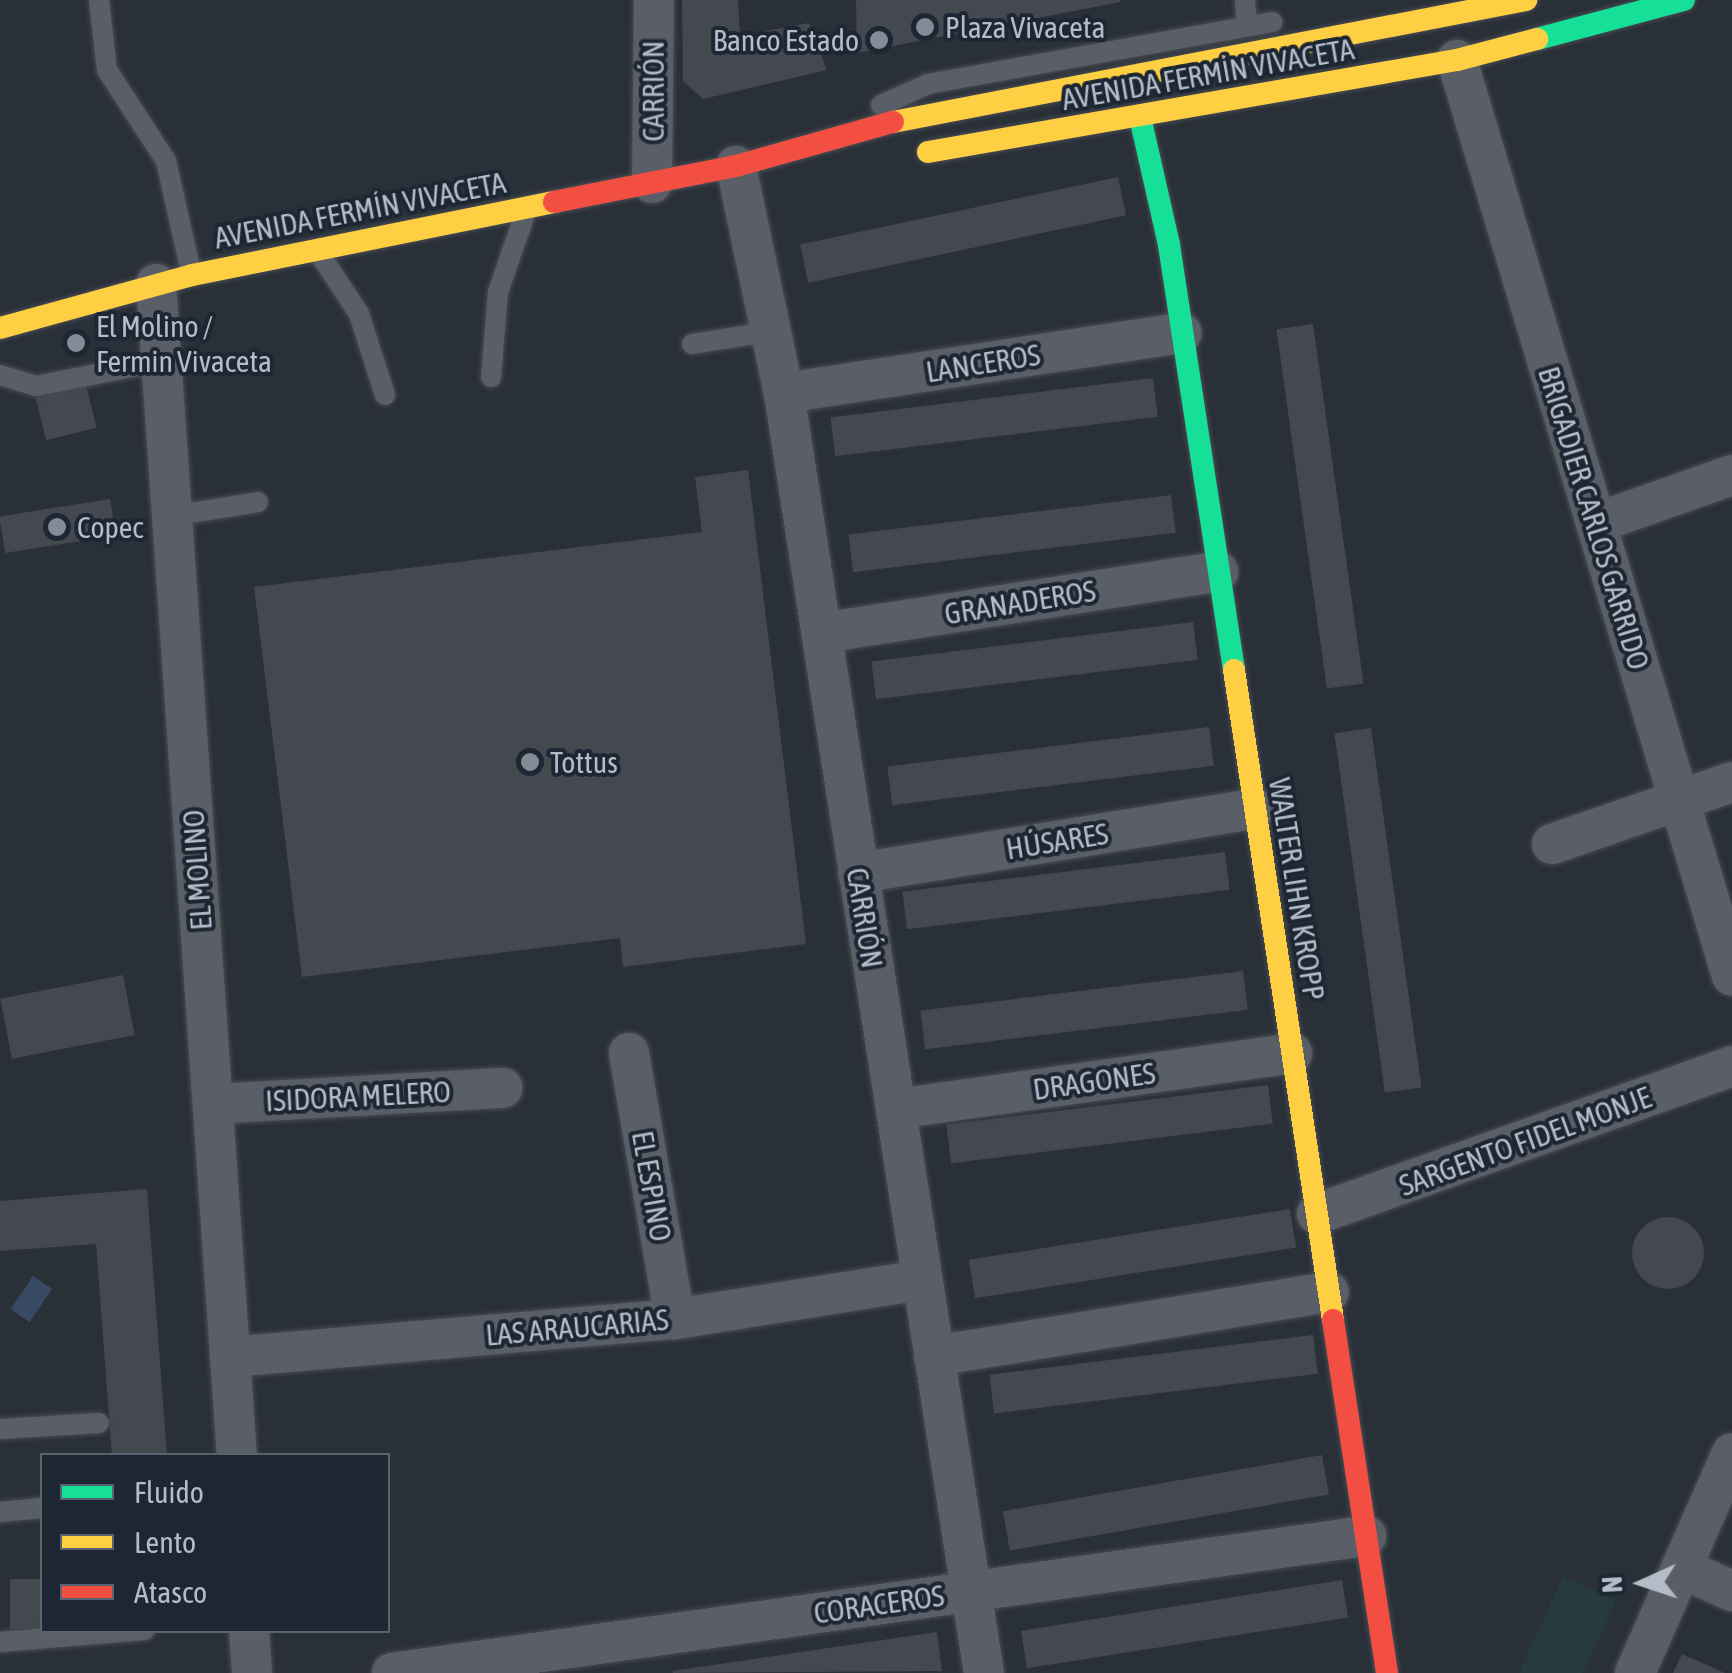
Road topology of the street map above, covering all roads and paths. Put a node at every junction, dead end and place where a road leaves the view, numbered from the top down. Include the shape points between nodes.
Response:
1 (99, 0) edge
2 (654, 0) edge
3 (1244, 0) edge
4 (1269, 0) edge
5 (1526, 0) edge
6 (1684, 0) edge
7 (1279, 21) junction
8 (1247, 26) junction
9 (1270, 50) junction
10 (1457, 60) junction
11 (1268, 95) junction
12 (1140, 117) junction
13 (838, 133) junction
14 (902, 156) dead end
15 (736, 166) junction
16 (826, 167) dead end
17 (652, 183) junction
18 (528, 206) junction
19 (314, 248) junction
20 (174, 279) junction
21 (0, 328) edge
22 (772, 331) junction
23 (1182, 333) junction
24 (692, 344) dead end
25 (162, 361) junction
26 (0, 375) edge
27 (491, 377) dead end
28 (784, 393) junction
29 (384, 394) dead end
30 (1732, 475) edge
31 (258, 502) dead end
32 (172, 516) junction
33 (1596, 523) junction
34 (1218, 572) junction
35 (822, 633) junction
36 (1732, 782) edge
37 (1679, 800) junction
38 (1255, 810) junction
39 (1552, 844) dead end
40 (858, 873) junction
41 (1732, 976) edge
42 (1292, 1052) junction
43 (628, 1053) dead end
44 (1732, 1066) edge
45 (503, 1088) dead end
46 (213, 1104) junction
47 (896, 1109) junction
48 (1317, 1214) junction
49 (922, 1280) junction
50 (1329, 1292) junction
51 (674, 1319) junction
52 (934, 1356) junction
53 (230, 1357) junction
54 (99, 1423) dead end
55 (0, 1429) edge
56 (237, 1453) edge
57 (1732, 1453) edge
58 (40, 1508) edge
59 (0, 1512) edge
60 (1366, 1536) junction
61 (1681, 1568) junction
62 (972, 1590) junction
63 (1732, 1591) edge
64 (109, 1633) edge
65 (249, 1633) edge
66 (0, 1642) edge
67 (583, 1660) edge
68 (252, 1673) edge
69 (392, 1673) edge
70 (984, 1673) edge
71 (1388, 1673) edge
72 (1634, 1673) edge

1 - 20 lane via 107,70 166,161
2 - 17 street, CARRIÓN
3 - 8 lane
4 - 7 lane
5 - 9 main road, AVENIDA FERMÍN VIVACETA
6 - 10 main road, AVENIDA FERMÍN VIVACETA
7 - 8 lane
7 - 9 lane
8 - 13 lane via 928,84
9 - 11 lane
9 - 13 main road, AVENIDA FERMÍN VIVACETA
10 - 11 main road, AVENIDA FERMÍN VIVACETA
10 - 33 street, BRIGADIER CARLOS GARRIDO
11 - 12 main road, AVENIDA FERMÍN VIVACETA
12 - 14 main road, AVENIDA FERMÍN VIVACETA
12 - 23 main road, WALTER LIHN KROPP
13 - 15 main road, AVENIDA FERMÍN VIVACETA
15 - 16 main road, AVENIDA FERMÍN VIVACETA
15 - 17 main road, AVENIDA FERMÍN VIVACETA
15 - 22 street, CARRIÓN
17 - 18 main road, AVENIDA FERMÍN VIVACETA
18 - 19 main road, AVENIDA FERMÍN VIVACETA
18 - 27 lane via 498,292
19 - 20 main road, AVENIDA FERMÍN VIVACETA
19 - 29 lane via 359,314
20 - 21 main road, AVENIDA FERMÍN VIVACETA
20 - 25 street, EL MOLINO
22 - 24 lane
22 - 28 street, CARRIÓN
23 - 28 street, LANCEROS
23 - 34 main road, WALTER LIHN KROPP
25 - 26 lane via 36,386
25 - 32 street, EL MOLINO
28 - 35 street, CARRIÓN
30 - 33 street
31 - 32 lane
32 - 46 street, EL MOLINO
33 - 37 street, BRIGADIER CARLOS GARRIDO
34 - 35 street, GRANADEROS
34 - 38 main road, WALTER LIHN KROPP
35 - 40 street, CARRIÓN
36 - 37 street
37 - 39 street
37 - 41 street, BRIGADIER CARLOS GARRIDO
38 - 40 street, HÚSARES
38 - 42 main road, WALTER LIHN KROPP
40 - 47 street, CARRIÓN
42 - 47 street, DRAGONES
42 - 48 main road, WALTER LIHN KROPP
43 - 51 street, EL ESPINO
44 - 48 street, SARGENTO FIDEL MONJE
45 - 46 street, ISIDORA MELERO
46 - 53 street, EL MOLINO
47 - 49 street, CARRIÓN
48 - 50 main road, WALTER LIHN KROPP
49 - 51 street, LAS ARAUCARIAS
49 - 52 street, CARRIÓN
50 - 52 street
50 - 60 main road, WALTER LIHN KROPP
51 - 53 street, LAS ARAUCARIAS
52 - 62 street, CARRIÓN
53 - 56 street, EL MOLINO
54 - 55 lane
57 - 61 street
58 - 59 lane
60 - 62 street, CORACEROS
60 - 71 main road, WALTER LIHN KROPP
61 - 63 street
61 - 72 street
62 - 67 street, CORACEROS
62 - 70 street, CARRIÓN
64 - 66 lane
65 - 68 street
67 - 69 street, CORACEROS

